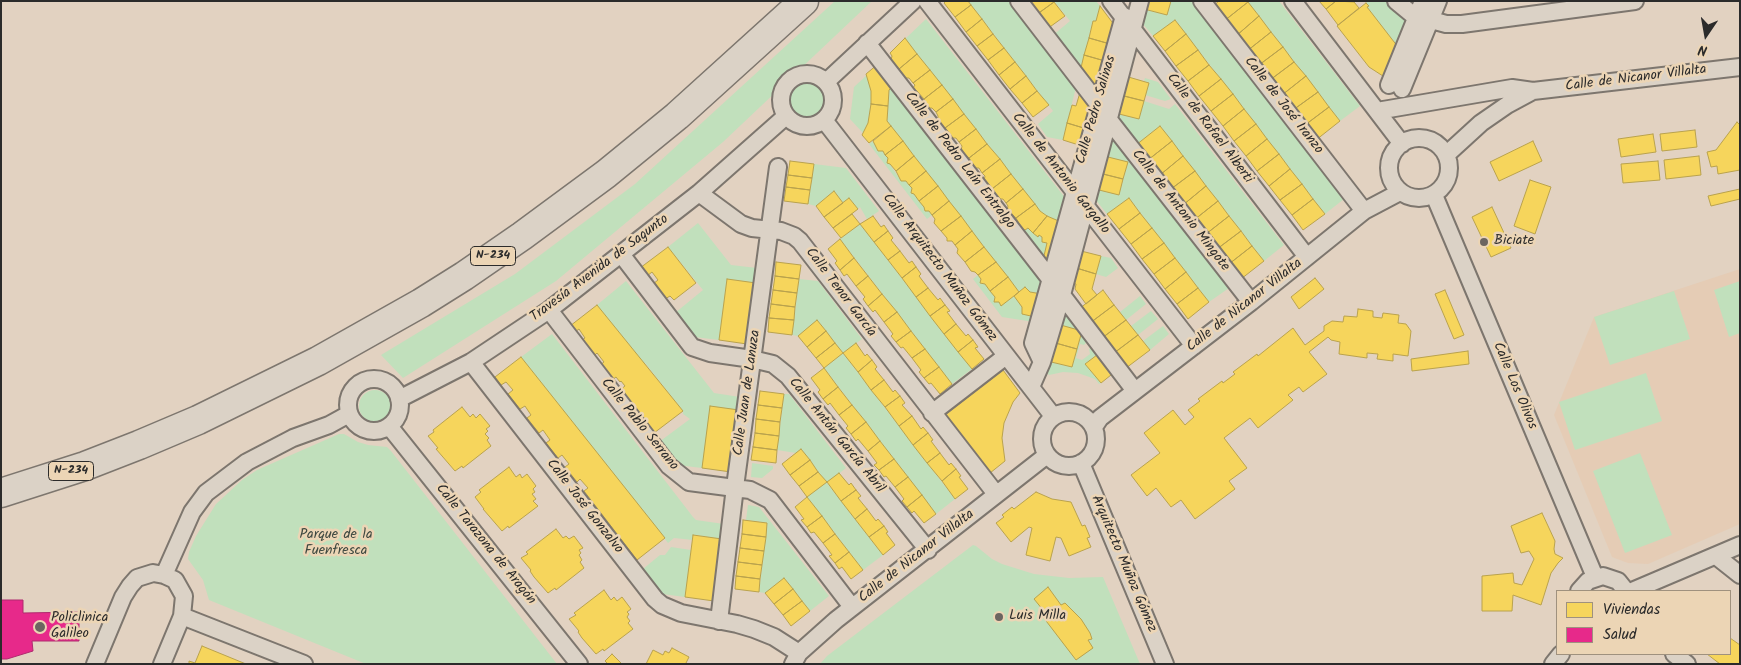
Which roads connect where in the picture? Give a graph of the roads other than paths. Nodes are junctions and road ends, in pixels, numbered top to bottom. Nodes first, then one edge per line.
1 (913, 1) edge
2 (927, 1) edge
3 (1020, 1) edge
4 (1111, 1) edge
5 (1128, 1) edge
6 (1140, 1) edge
7 (1202, 1) edge
8 (1293, 1) edge
9 (1396, 1) edge
10 (1438, 1) edge
11 (1635, 1) edge
12 (802, 2) edge
13 (1423, 13) edge
14 (1128, 23) junction
15 (867, 43) junction
16 (1740, 67) edge
17 (826, 82) junction
18 (1396, 87) dead end
19 (1533, 91) junction
20 (1099, 105) junction
21 (1376, 110) junction
22 (786, 116) junction
23 (824, 120) junction
24 (1109, 120) junction
25 (1402, 144) junction
26 (1446, 155) junction
27 (778, 167) dead end
28 (1074, 192) junction
29 (1400, 192) junction
30 (698, 193) junction
31 (1434, 195) junction
32 (1085, 207) junction
33 (1364, 211) junction
34 (770, 229) junction
35 (621, 254) junction
36 (1307, 257) junction
37 (1051, 280) junction
38 (1062, 295) junction
39 (1251, 302) junction
40 (548, 310) junction
41 (1194, 346) junction
42 (1006, 356) junction
43 (752, 359) junction
44 (471, 362) junction
45 (1042, 362) junction
46 (1030, 387) junction
47 (1136, 391) junction
48 (399, 399) junction
49 (932, 413) junction
50 (349, 414) junction
51 (1053, 416) junction
52 (389, 426) junction
53 (1094, 426) junction
54 (1047, 456) junction
55 (1081, 463) junction
56 (735, 487) junction
57 (1, 493) edge
58 (996, 494) junction
59 (1740, 545) edge
60 (928, 550) junction
61 (1716, 556) junction
62 (1740, 574) edge
63 (164, 575) junction
64 (1595, 577) junction
65 (1580, 590) edge
66 (1625, 590) edge
67 (1634, 590) edge
68 (852, 607) junction
69 (182, 616) junction
70 (719, 621) junction
71 (1675, 655) edge
72 (796, 658) edge
73 (95, 664) edge
74 (162, 664) edge
75 (304, 664) edge
76 (579, 664) edge
77 (1165, 664) edge
78 (1687, 664) edge

1 - 15 street
2 - 28 street, Calle de Antonio Gargallo
3 - 20 street
4 - 14 street, Calle de Rafael Alberti
5 - 14 street, Calle Pedro Salinas
6 - 14 street, Calle Pedro Salinas
7 - 33 street, Calle de José Iranzo
8 - 21 street
9 - 13 street
10 - 13 street
11 - 13 street
12 - 57 highway, N-234
13 - 18 street
14 - 20 street, Calle Pedro Salinas
14 - 24 street, Calle Pedro Salinas
14 - 36 street, Calle de Rafael Alberti
15 - 17 street
15 - 37 street, Calle de Pedro Laín Entralgo
16 - 19 street, Calle de Nicanor Villalta
17 - 22 street
17 - 23 street
19 - 21 street, Calle de Nicanor Villalta
19 - 26 street, Calle de Nicanor Villalta
20 - 28 street, Calle Pedro Salinas
21 - 25 street
22 - 23 street
22 - 30 street, Travesía Avenida de Sagunto
23 - 42 street, Calle Arquitecto Muñoz Gómez
24 - 32 street, Calle Pedro Salinas
24 - 39 street, Calle de Antonio Mingote
25 - 26 street
25 - 29 street
26 - 31 street
27 - 34 street, Calle Juan de Lanuza
28 - 32 street, Calle de Antonio Gargallo
28 - 37 street, Calle Pedro Salinas
29 - 31 street
29 - 33 street, Calle de Nicanor Villalta
30 - 34 street, Calle Tenor García
30 - 35 street, Travesía Avenida de Sagunto
31 - 64 street, Calle Los Olivos
32 - 38 street, Calle Pedro Salinas
32 - 41 street, Calle de Antonio Gargallo
33 - 36 street, Calle de Nicanor Villalta
34 - 43 street, Calle Juan de Lanuza
34 - 49 street, Calle Tenor García
35 - 40 street, Travesía Avenida de Sagunto
35 - 43 street, Calle Antón García Abril
36 - 39 street, Calle de Nicanor Villalta
37 - 45 street, Calle Pedro Salinas
38 - 45 street, Calle Pedro Salinas
38 - 47 street
39 - 41 street, Calle de Nicanor Villalta
40 - 44 street, Travesía Avenida de Sagunto
40 - 56 street, Calle Pablo Serrano
41 - 47 street, Calle de Nicanor Villalta
42 - 46 street, Calle Arquitecto Muñoz Gómez
42 - 49 street
43 - 56 street, Calle Juan de Lanuza
43 - 60 street, Calle Antón García Abril
44 - 48 street, Travesía Avenida de Sagunto
44 - 70 street, Calle José Gonzalvo
45 - 46 street, Calle Pedro Salinas
46 - 51 street, Calle Arquitecto Muñoz Gómez
47 - 53 street, Calle de Nicanor Villalta
48 - 50 street
48 - 52 street
49 - 58 street, Calle Tenor García
50 - 52 street
50 - 63 street
51 - 53 street
51 - 54 street
52 - 76 street, Calle Tarazona de Aragón
53 - 55 street
54 - 55 street
54 - 58 street, Calle de Nicanor Villalta
55 - 77 street, Arquitecto Muñoz Gómez
56 - 68 street, Calle Pablo Serrano
56 - 70 street, Calle Juan de Lanuza
58 - 60 street, Calle de Nicanor Villalta
59 - 61 street
60 - 68 street, Calle de Nicanor Villalta
61 - 62 street
61 - 67 street
63 - 69 street
63 - 73 street
64 - 65 street
64 - 66 street
68 - 72 street, Calle de Nicanor Villalta
69 - 74 street
69 - 75 street
70 - 72 street, Calle José Gonzalvo
71 - 78 street

